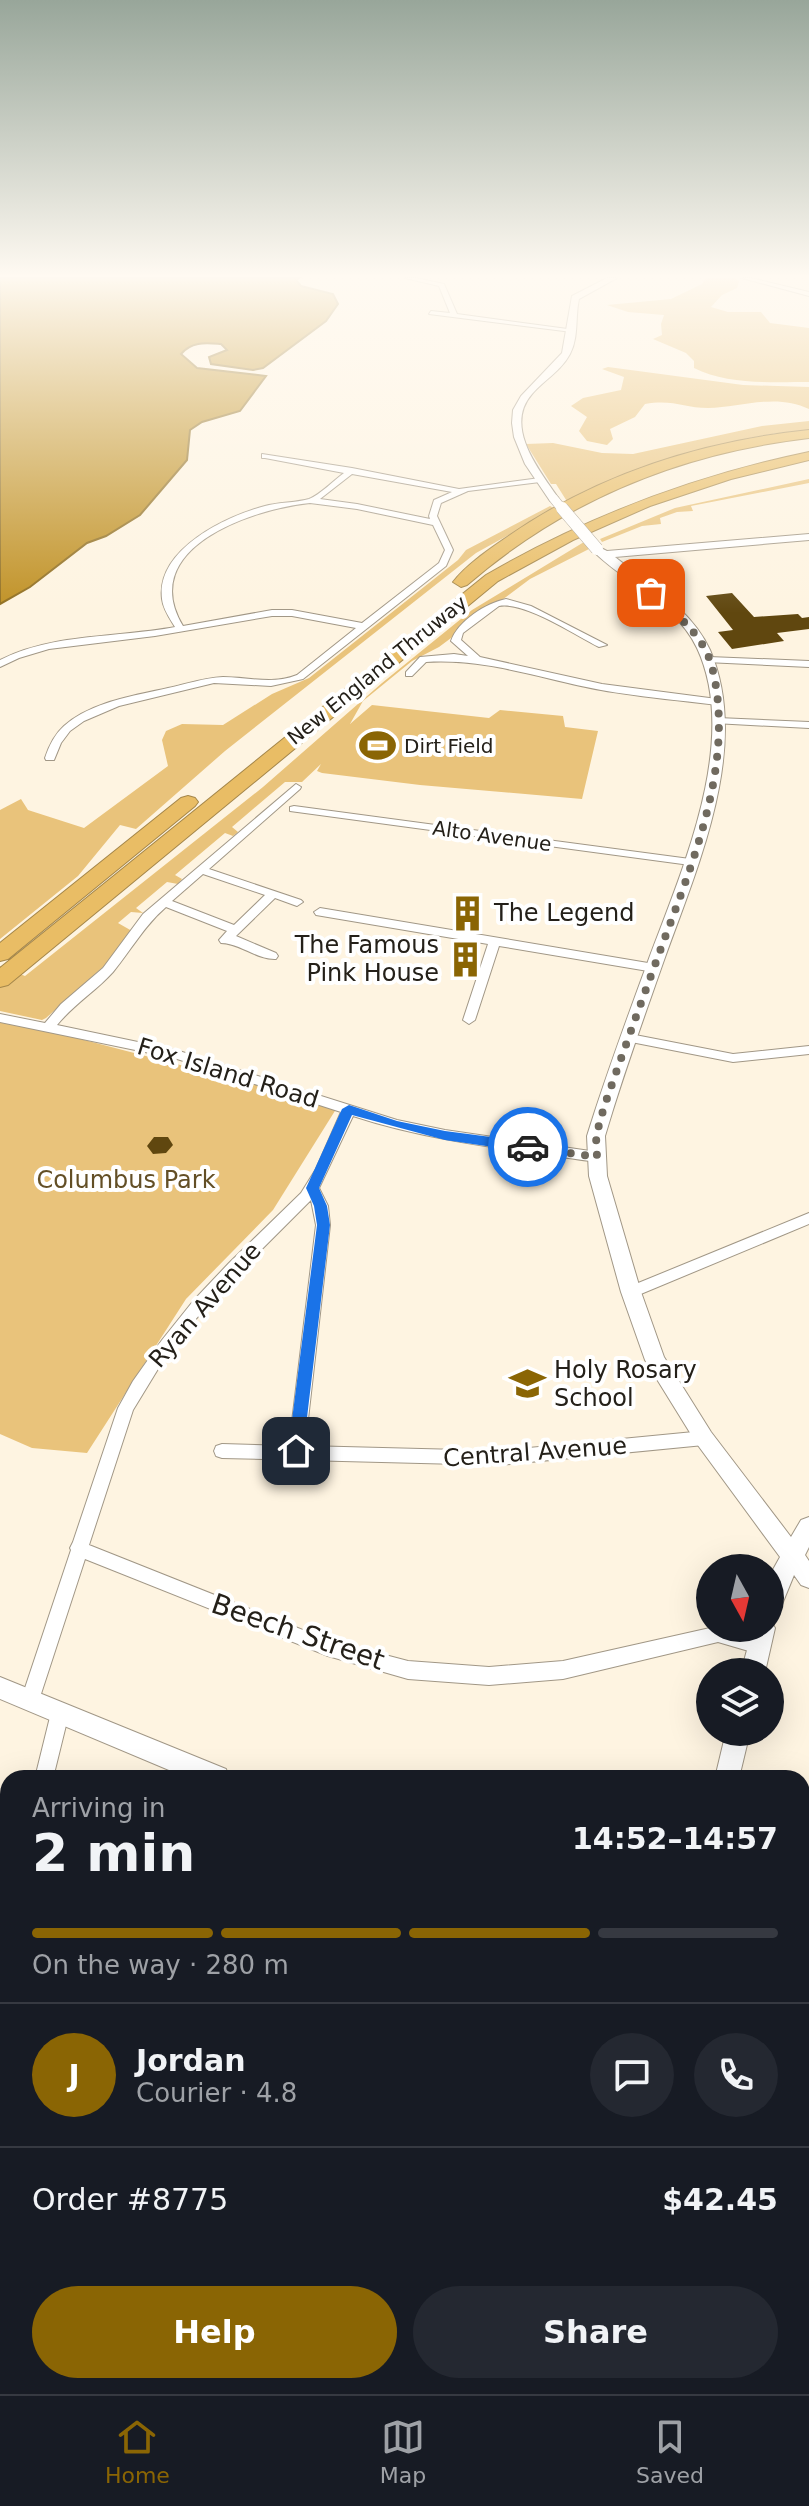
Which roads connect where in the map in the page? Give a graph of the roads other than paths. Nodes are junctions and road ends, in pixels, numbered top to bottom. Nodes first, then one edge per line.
1 (533, 390) edge
2 (808, 439) edge
3 (265, 456) dead end
4 (809, 456) edge
5 (809, 466) edge
6 (352, 470) junction
7 (784, 478) dead end
8 (540, 480) junction
9 (457, 491) junction
10 (694, 495) junction
11 (312, 501) junction
12 (437, 523) junction
13 (809, 537) edge
14 (601, 552) junction
15 (492, 578) junction
16 (461, 582) junction
17 (366, 627) junction
18 (180, 628) junction
19 (456, 638) junction
20 (602, 645) dead end
21 (423, 659) junction
22 (479, 660) junction
23 (709, 660) junction
24 (0, 664) edge
25 (809, 664) edge
26 (409, 674) dead end
27 (717, 712) junction
28 (809, 725) edge
29 (50, 758) dead end
30 (296, 787) dead end
31 (294, 809) dead end
32 (690, 862) junction
33 (201, 870) junction
34 (273, 894) junction
35 (164, 902) junction
36 (297, 902) dead end
37 (320, 912) dead end
38 (229, 936) junction
39 (495, 940) junction
40 (272, 956) dead end
41 (4, 968) edge
42 (654, 968) junction
43 (0, 1018) edge
44 (469, 1020) dead end
45 (48, 1028) junction
46 (630, 1038) junction
47 (809, 1050) edge
48 (349, 1109) junction
49 (597, 1157) junction
50 (312, 1188) junction
51 (809, 1218) edge
52 (631, 1292) junction
53 (704, 1438) junction
54 (222, 1451) dead end
55 (296, 1451) junction
56 (809, 1527) edge
57 (78, 1548) junction
58 (791, 1554) junction
59 (784, 1568) edge
60 (809, 1578) edge
61 (696, 1639) edge
62 (0, 1688) edge
63 (30, 1700) junction
64 (60, 1713) junction
65 (735, 1746) edge
66 (46, 1770) edge
67 (179, 1770) edge
68 (729, 1770) edge

1 - 8 street
2 - 16 highway, New England Thruway
2 - 16 highway
3 - 6 street
4 - 15 highway, New England Thruway
5 - 10 highway
6 - 9 street
6 - 11 street
7 - 10 highway
8 - 9 street
8 - 14 street, bridge
9 - 12 street
10 - 15 highway
11 - 12 street
11 - 18 street
12 - 17 street
13 - 14 street
14 - 23 street
15 - 41 highway, New England Thruway
16 - 41 highway, New England Thruway
17 - 18 street
17 - 29 street
18 - 24 street
19 - 20 street
19 - 21 street
19 - 22 street
21 - 22 street
21 - 26 street
22 - 27 street
23 - 25 street
23 - 27 street
27 - 28 street
27 - 32 street
30 - 33 street
31 - 32 street, Alto Avenue
32 - 42 street
33 - 34 street
33 - 35 street
34 - 36 street
34 - 38 street
35 - 38 street
35 - 45 street
37 - 39 street
38 - 40 street
39 - 42 street
39 - 44 street
42 - 46 street
43 - 45 street, Fox Island Road
45 - 48 street, Fox Island Road
46 - 47 street
46 - 49 street
48 - 49 street, Fox Island Road
48 - 50 street, Ryan Avenue
49 - 52 street
50 - 55 street
50 - 57 street, Ryan Avenue
51 - 52 street
52 - 53 street
53 - 55 street, Central Avenue
53 - 58 street
54 - 55 street, Central Avenue
56 - 58 street
57 - 61 street, Beech Street
57 - 63 street, Ryan Avenue
58 - 59 street
58 - 60 street
62 - 63 street
63 - 64 street
64 - 66 street
64 - 67 street
65 - 68 street

